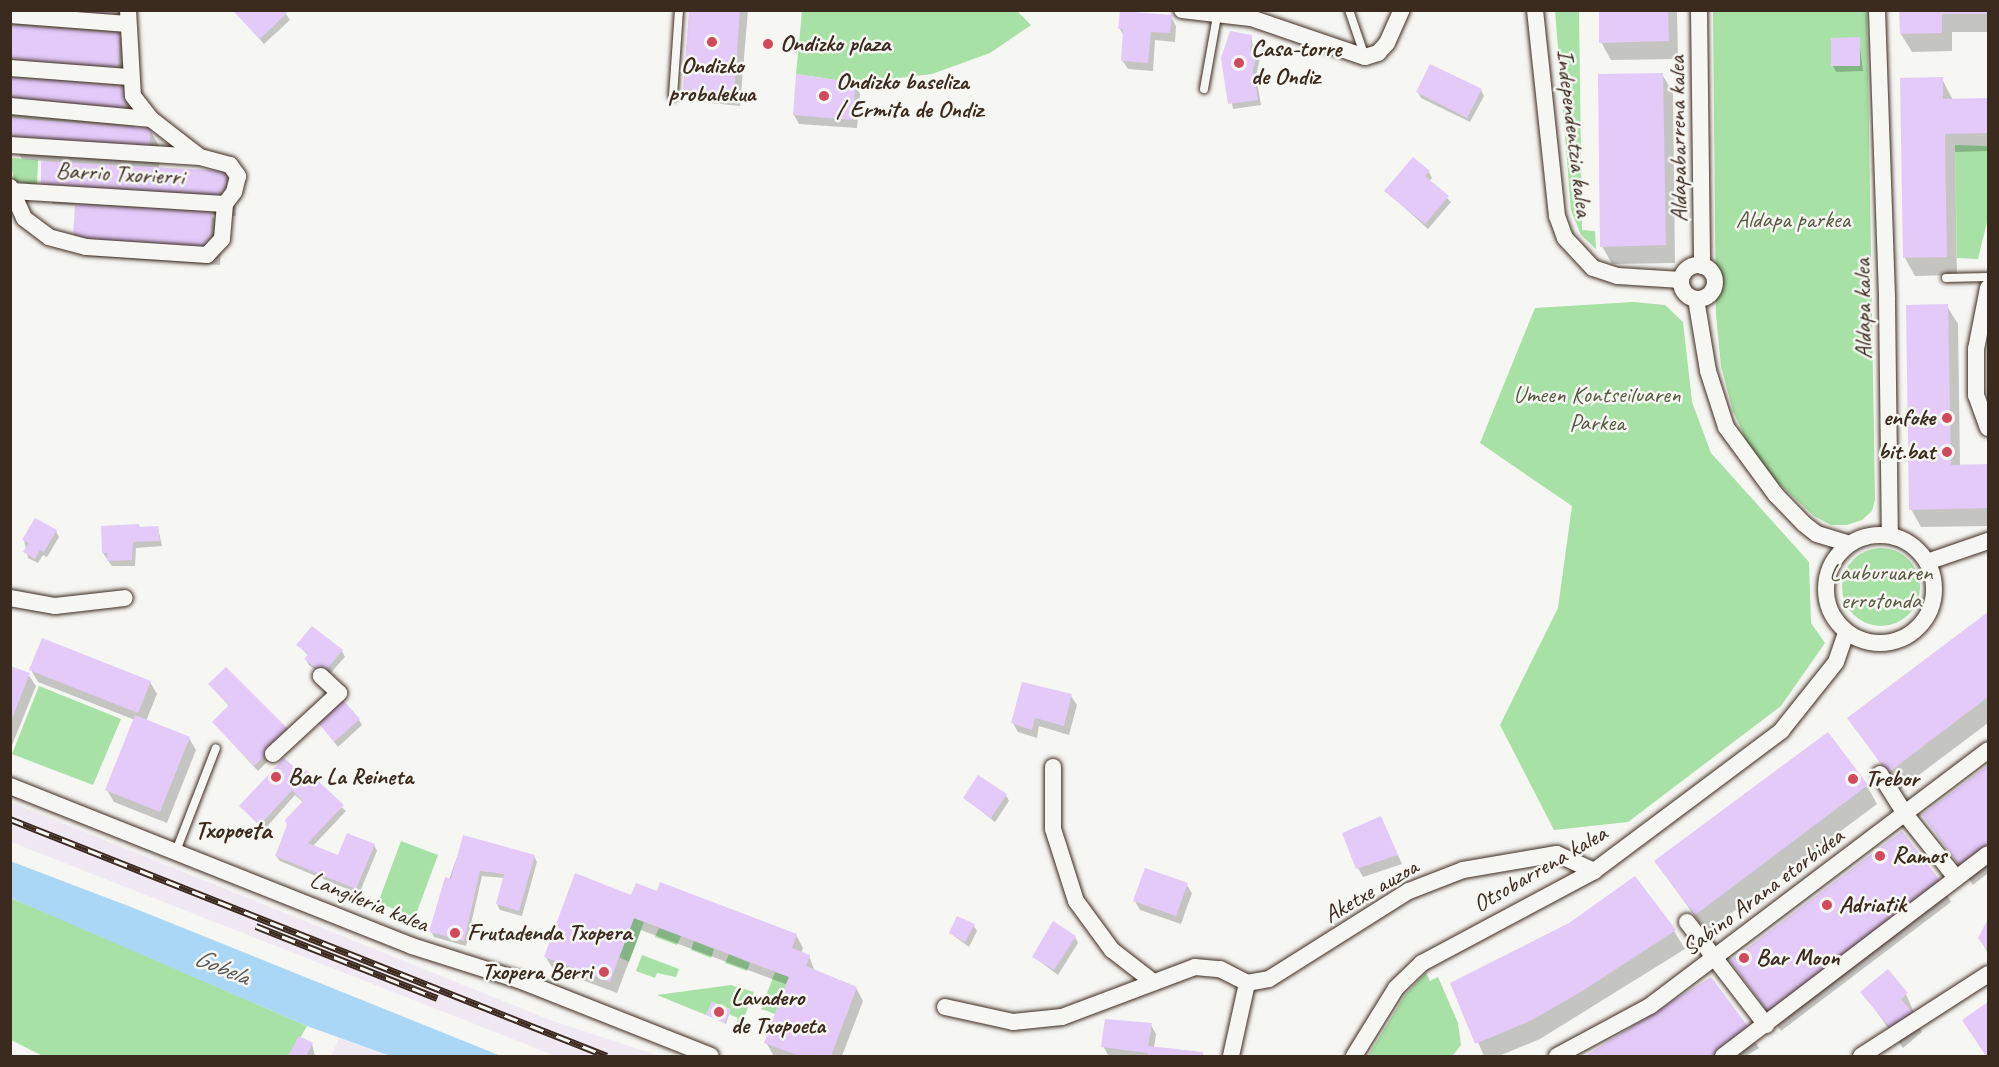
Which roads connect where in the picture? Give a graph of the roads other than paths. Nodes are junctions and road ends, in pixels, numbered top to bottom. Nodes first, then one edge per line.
1 (679, 10) edge
2 (1182, 10) edge
3 (1349, 10) edge
4 (1402, 10) edge
5 (1535, 10) edge
6 (1699, 10) edge
7 (1877, 10) edge
8 (10, 15) edge
9 (1217, 16) junction
10 (128, 17) edge
11 (1365, 57) junction
12 (10, 68) edge
13 (129, 78) junction
14 (1204, 89) dead end
15 (673, 96) dead end
16 (10, 105) edge
17 (150, 119) junction
18 (10, 145) edge
19 (200, 157) junction
20 (11, 189) edge
21 (225, 204) junction
22 (1702, 266) junction
23 (1989, 277) edge
24 (1946, 278) dead end
25 (1681, 280) junction
26 (1989, 288) edge
27 (1696, 299) junction
28 (1989, 428) edge
29 (1817, 534) junction
30 (1890, 535) junction
31 (1989, 541) edge
32 (1850, 544) junction
33 (1927, 562) junction
34 (1829, 567) junction
35 (10, 598) edge
36 (125, 598) dead end
37 (1846, 633) junction
38 (1863, 641) junction
39 (1836, 662) junction
40 (321, 676) dead end
41 (216, 748) dead end
42 (1989, 750) edge
43 (273, 754) dead end
44 (1053, 767) dead end
45 (1881, 774) dead end
46 (10, 786) edge
47 (1905, 814) junction
48 (176, 851) junction
49 (1989, 854) edge
50 (1594, 871) junction
51 (1956, 878) junction
52 (1687, 922) dead end
53 (1716, 959) junction
54 (1989, 974) edge
55 (1152, 981) junction
56 (1247, 983) junction
57 (945, 1007) dead end
58 (1766, 1025) junction
59 (1886, 1043) junction
60 (711, 1056) edge
61 (1231, 1056) edge
62 (1354, 1056) edge
63 (1557, 1056) edge
64 (1722, 1056) edge
65 (1861, 1056) edge
66 (1874, 1056) edge

1 - 15 lane
2 - 9 street
3 - 11 lane
4 - 11 street
5 - 25 street, Independentzia kalea
6 - 22 street, Aldapabarrena kalea
7 - 30 street, Aldapa kalea
8 - 10 street, Barrio Txorierri
9 - 11 street
9 - 14 lane
10 - 13 street, Barrio Txorierri
12 - 13 street
13 - 17 street, Barrio Txorierri
16 - 17 street
17 - 19 street, Barrio Txorierri
18 - 19 street, Barrio Txorierri
19 - 21 street, Barrio Txorierri
20 - 21 street, Barrio Txorierri
20 - 21 street, Barrio Txorierri
22 - 25 street
22 - 27 street
23 - 24 lane
25 - 27 street
26 - 28 street
27 - 29 street
29 - 32 street
29 - 34 street
30 - 32 street
30 - 33 street
31 - 33 street
32 - 34 street
33 - 38 street
34 - 37 street
35 - 36 street
37 - 38 street
37 - 39 street
38 - 39 street
39 - 50 street, Otsobarrena kalea
40 - 43 street
41 - 48 lane
42 - 47 street, Sabino Arana etorbidea
44 - 55 street
45 - 47 street
46 - 48 street, Langileria kalea
47 - 51 street
47 - 53 street, Sabino Arana etorbidea
48 - 60 street, Langileria kalea
49 - 51 street
50 - 56 street, Aketxe auzoa
50 - 62 street, Otsobarrena kalea
51 - 58 street
52 - 53 street
53 - 58 street
53 - 63 street, Sabino Arana etorbidea
54 - 59 street
55 - 56 street
55 - 57 street
56 - 61 street
58 - 64 street
59 - 65 street
59 - 66 street

